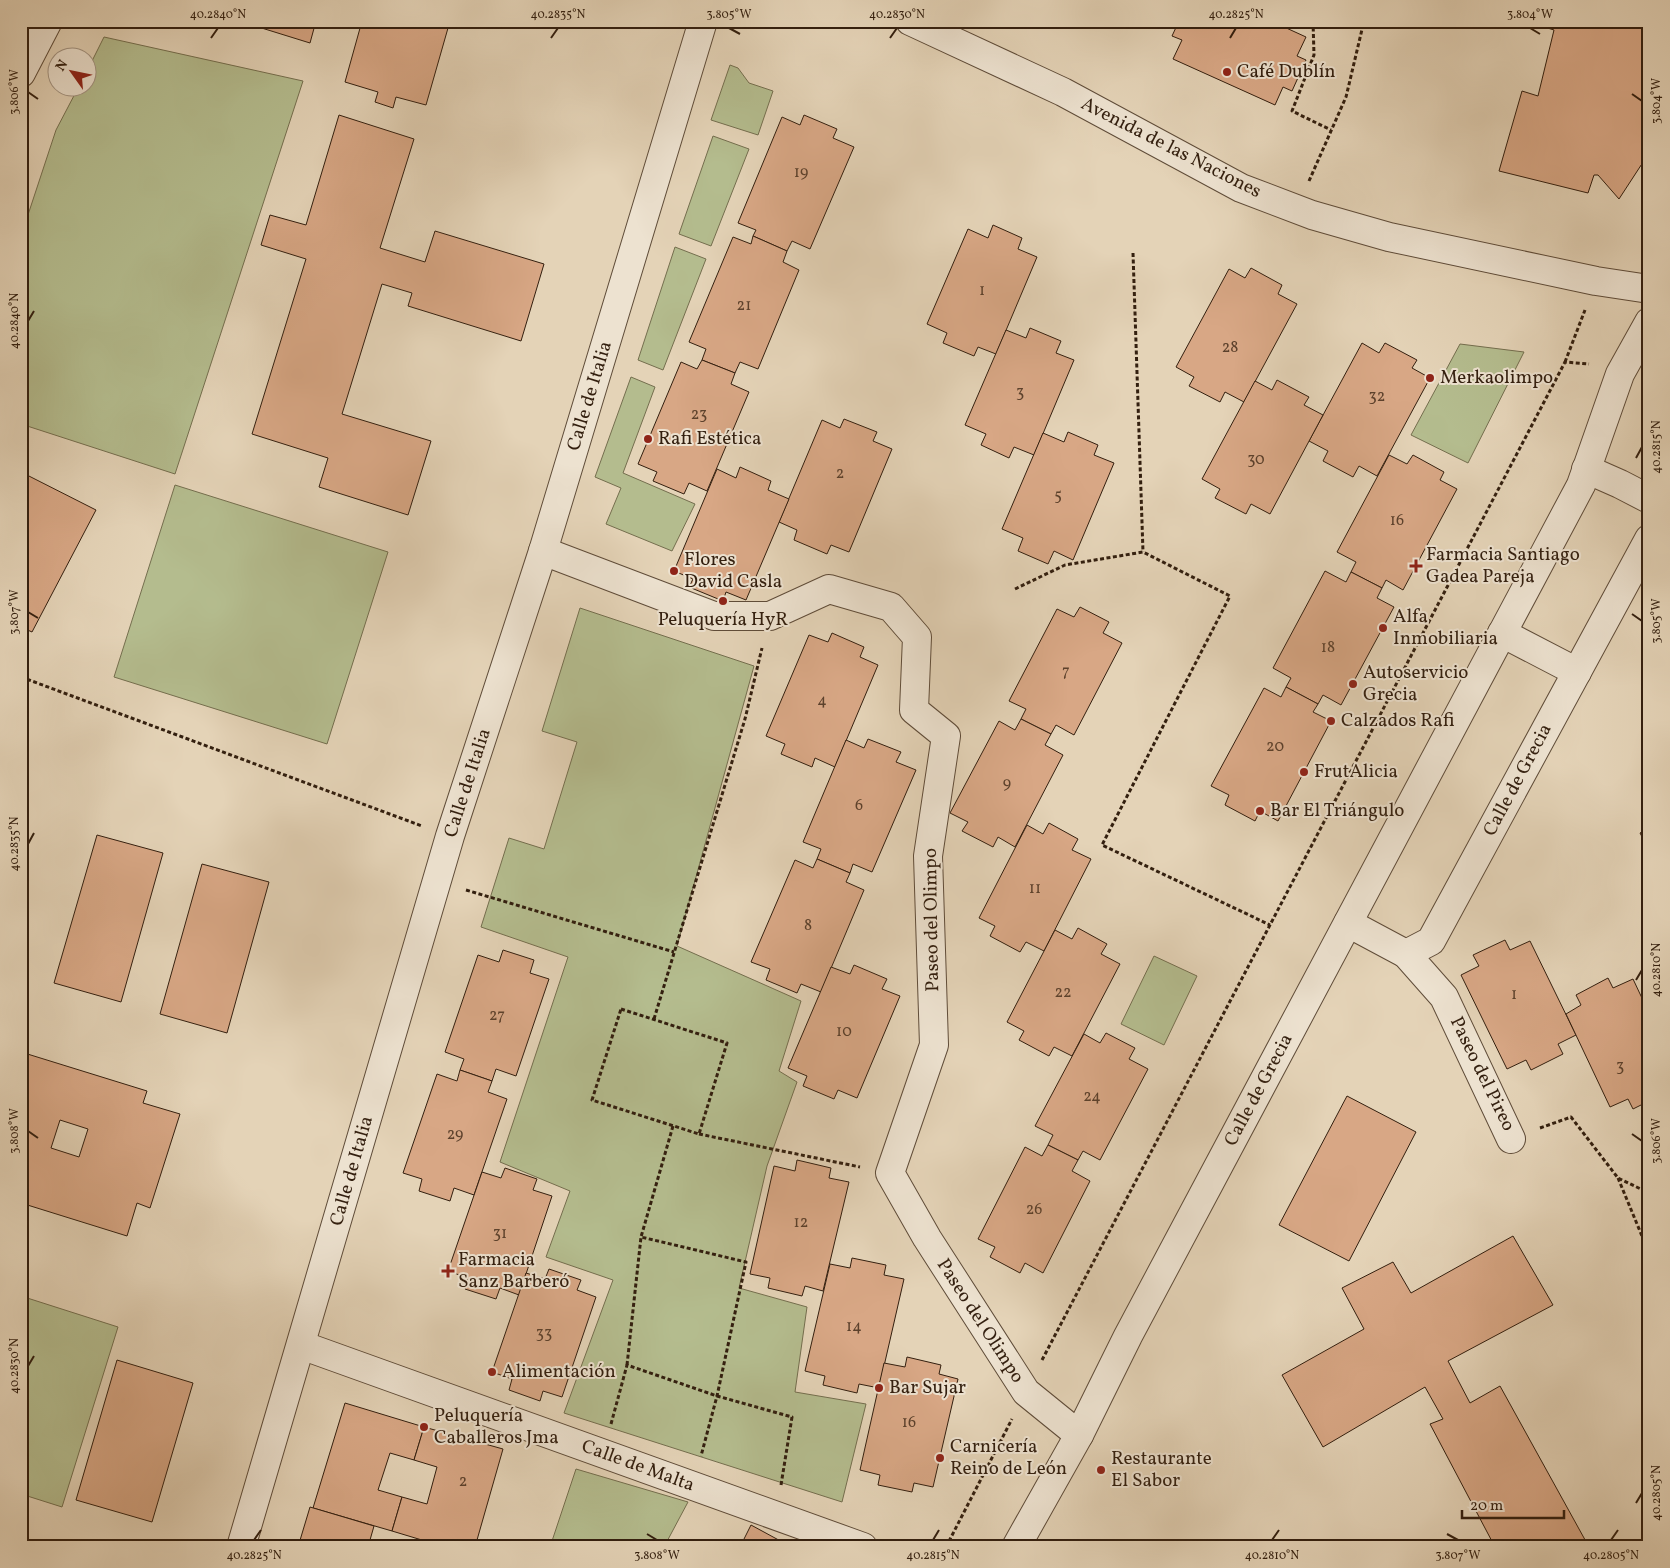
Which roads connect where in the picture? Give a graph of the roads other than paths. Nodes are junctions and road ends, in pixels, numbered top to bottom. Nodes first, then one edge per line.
1 (48, 21) edge
2 (703, 21) edge
3 (910, 21) edge
4 (21, 73) edge
5 (1649, 289) edge
6 (1649, 322) edge
7 (1586, 469) junction
8 (1649, 499) edge
9 (1649, 539) edge
10 (543, 551) junction
11 (1502, 633) junction
12 (1577, 672) junction
13 (1348, 923) junction
14 (1406, 954) junction
15 (1511, 1138) road end
16 (301, 1345) junction
17 (1078, 1435) junction
18 (241, 1547) edge
19 (863, 1547) edge
20 (1016, 1547) edge

1 - 4 street
2 - 10 street, Calle de Italia
3 - 5 street, Avenida de las Naciones
6 - 7 street, Calle de Grecia
7 - 8 street
7 - 11 street, Calle de Grecia
9 - 12 street, Calle de Grecia
10 - 16 street, Calle de Italia
10 - 17 street, Paseo del Olimpo
11 - 12 street
11 - 13 street, Calle de Grecia
12 - 14 street, Calle de Grecia
13 - 14 street, Paseo del Pireo
13 - 17 street, Calle de Grecia
14 - 15 street, Paseo del Pireo
16 - 18 street, Calle de Italia
16 - 19 street, Calle de Malta
17 - 20 street, Calle de Grecia

